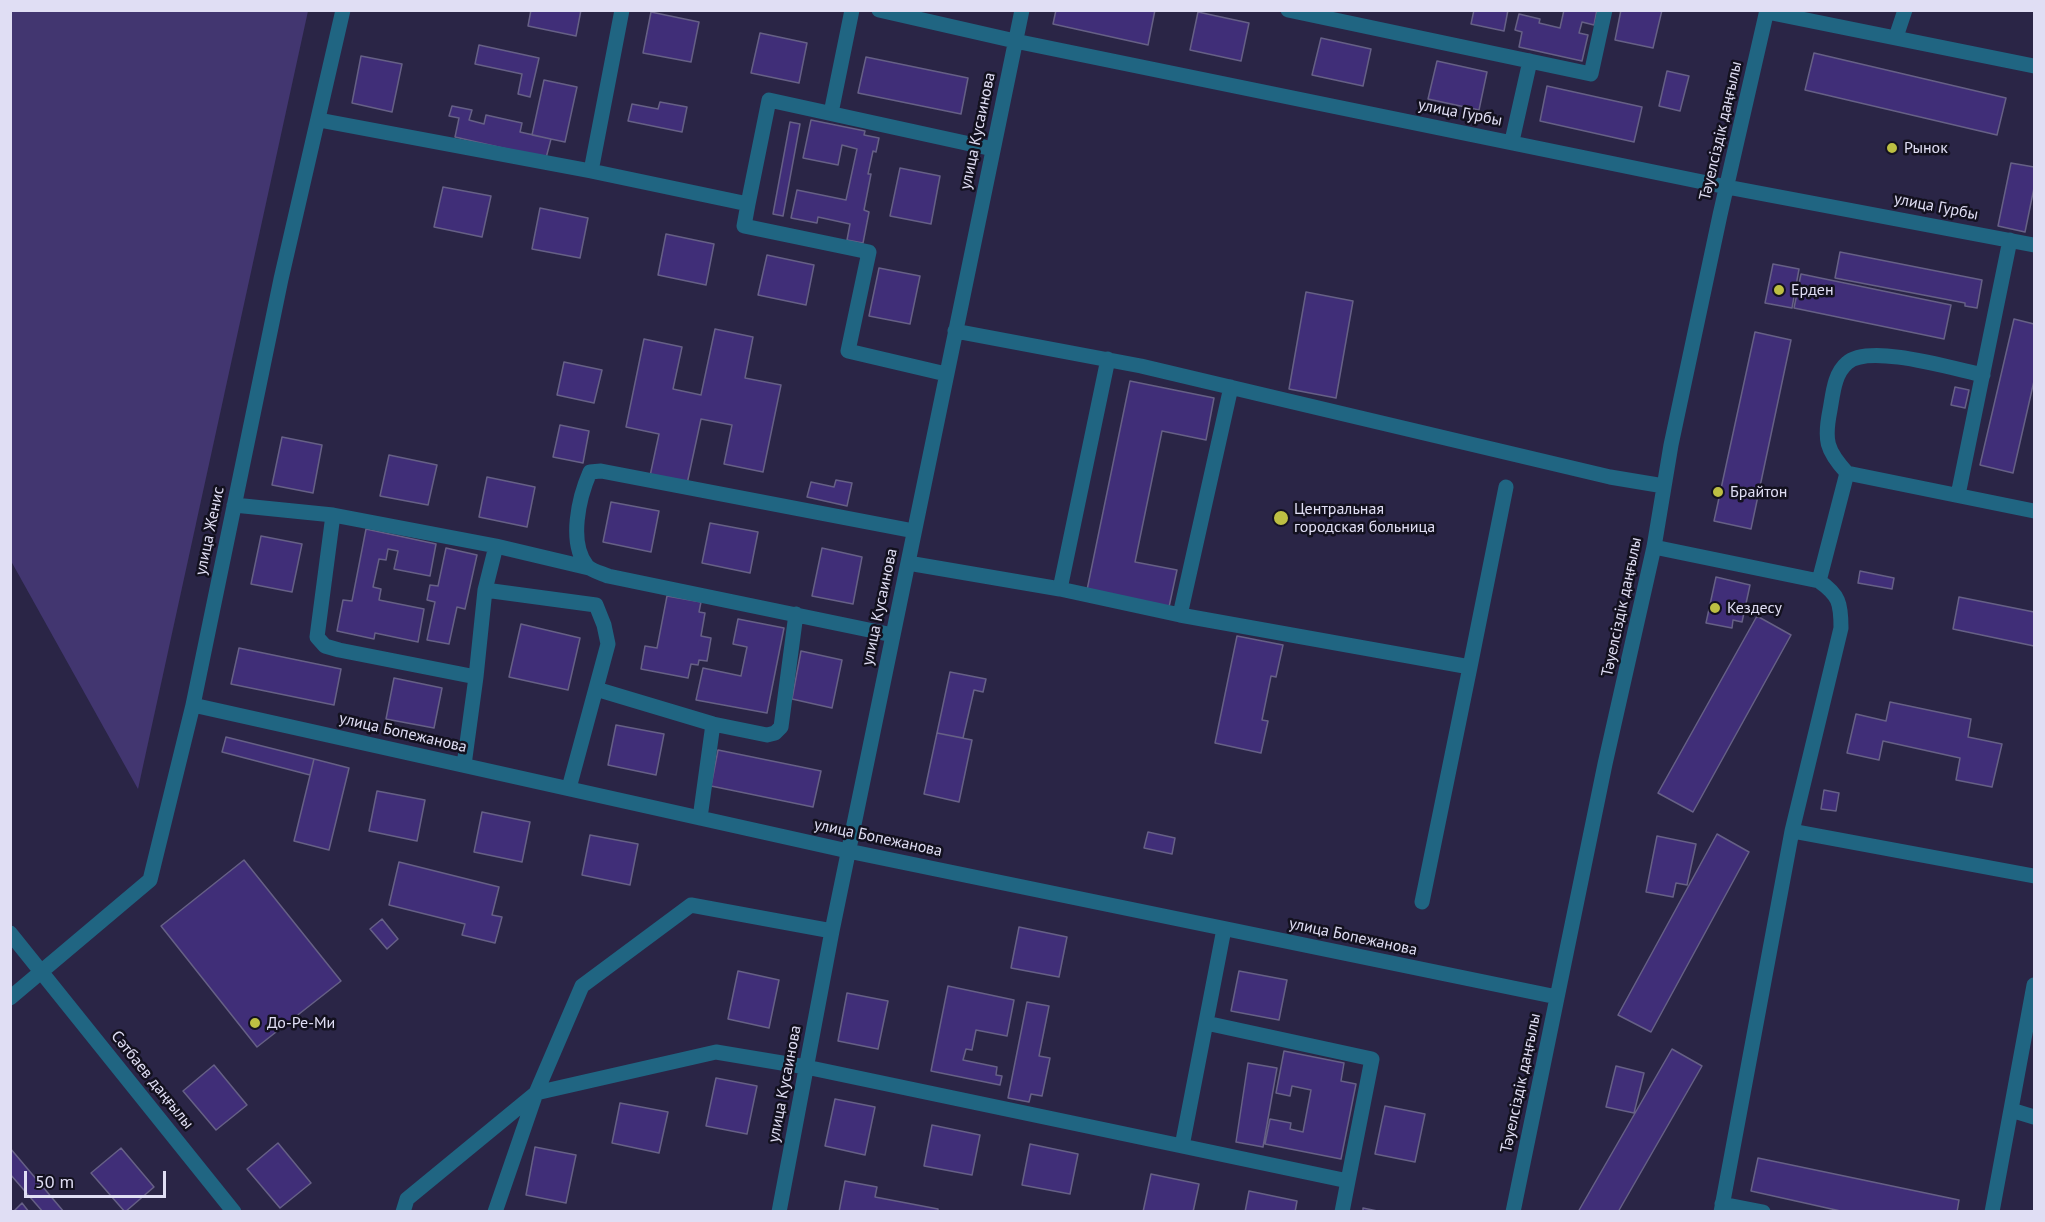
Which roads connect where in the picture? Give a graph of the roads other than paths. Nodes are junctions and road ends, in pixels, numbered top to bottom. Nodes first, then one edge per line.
1 (343, 10) edge
2 (622, 10) edge
3 (852, 10) edge
4 (879, 10) edge
5 (1022, 10) edge
6 (1288, 10) edge
7 (1605, 10) edge
8 (1905, 10) edge
9 (1767, 11) edge
10 (1342, 16) edge
11 (1820, 16) edge
12 (1896, 37) junction
13 (1015, 41) junction
14 (1530, 61) junction
15 (2034, 66) edge
16 (831, 113) junction
17 (319, 120) junction
18 (1512, 141) junction
19 (993, 148) junction
20 (591, 171) junction
21 (1727, 187) junction
22 (748, 204) junction
23 (2010, 240) junction
24 (2034, 245) edge
25 (955, 331) junction
26 (1108, 359) junction
27 (946, 374) junction
28 (1983, 375) junction
29 (1231, 387) junction
30 (1847, 473) junction
31 (1664, 486) junction
32 (1506, 487) dead end
33 (1958, 495) junction
34 (234, 505) junction
35 (2034, 511) edge
36 (333, 515) junction
37 (914, 531) junction
38 (496, 546) junction
39 (1654, 547) junction
40 (908, 563) junction
41 (589, 568) junction
42 (1819, 581) junction
43 (1060, 589) junction
44 (485, 590) junction
45 (796, 614) junction
46 (1180, 615) junction
47 (892, 635) junction
48 (1470, 668) junction
49 (476, 677) junction
50 (596, 689) junction
51 (193, 705) junction
52 (713, 724) junction
53 (464, 765) junction
54 (569, 788) junction
55 (700, 818) junction
56 (1792, 831) junction
57 (848, 851) junction
58 (2034, 876) edge
59 (1422, 902) dead end
60 (1224, 929) junction
61 (832, 931) junction
62 (10, 933) edge
63 (42, 971) junction
64 (2034, 984) edge
65 (1557, 997) junction
66 (10, 998) edge
67 (1206, 1023) junction
68 (806, 1067) junction
69 (536, 1093) junction
70 (2011, 1110) junction
71 (2034, 1117) edge
72 (1182, 1146) junction
73 (1347, 1181) junction
74 (1722, 1208) edge
75 (234, 1212) edge
76 (403, 1212) edge
77 (495, 1212) edge
78 (779, 1212) edge
79 (1342, 1212) edge
80 (1513, 1212) edge
81 (1763, 1212) edge
82 (1992, 1212) edge

1 - 17 street, улица Женис
2 - 20 street
3 - 16 street
4 - 13 street, улица Гурбы
5 - 13 street, улица Кусаинова
6 - 10 street
7 - 14 street
8 - 12 street
9 - 11 street
9 - 21 street, Тәуелсіздік даңғылы
10 - 14 street
11 - 12 street
12 - 15 street
13 - 18 street, улица Гурбы
13 - 19 street, улица Кусаинова
14 - 18 street
16 - 19 street
16 - 22 street
17 - 20 street
17 - 34 street, улица Женис
18 - 21 street, улица Гурбы
19 - 25 street, улица Кусаинова
20 - 22 street
21 - 23 street, улица Гурбы
21 - 31 street, Тәуелсіздік даңғылы
22 - 27 street
23 - 24 street, улица Гурбы
23 - 28 street
25 - 26 street
25 - 27 street, улица Кусаинова
26 - 29 street
26 - 43 street
27 - 37 street, улица Кусаинова
28 - 30 street
28 - 33 street
29 - 31 street
29 - 46 street
30 - 33 street
30 - 42 street
31 - 39 street, Тәуелсіздік даңғылы
32 - 48 street
33 - 35 street
34 - 36 street
34 - 51 street, улица Женис
36 - 38 street
36 - 49 street
37 - 40 street, улица Кусаинова
37 - 41 street
38 - 41 street
38 - 44 street
39 - 42 street
39 - 65 street, Тәуелсіздік даңғылы
40 - 43 street
40 - 47 street, улица Кусаинова
41 - 45 street
42 - 56 street
43 - 46 street
44 - 49 street
44 - 50 street
45 - 47 street
45 - 52 street
46 - 48 street
47 - 57 street, улица Кусаинова
48 - 59 street
49 - 53 street
50 - 52 street
50 - 54 street
51 - 53 street, улица Бопежанова
51 - 63 street, улица Женис
52 - 55 street
53 - 54 street, улица Бопежанова
54 - 55 street, улица Бопежанова
55 - 57 street, улица Бопежанова
56 - 58 street
56 - 74 street
57 - 60 street, улица Бопежанова
57 - 61 street, улица Кусаинова
60 - 65 street, улица Бопежанова
60 - 67 street
61 - 68 street, улица Кусаинова
61 - 69 street
62 - 63 street, Сәтбаев даңғылы
63 - 66 street, улица Женис
63 - 75 street, Сәтбаев даңғылы
64 - 70 street
65 - 80 street, Тәуелсіздік даңғылы
67 - 72 street
67 - 73 street
68 - 69 street
68 - 72 street
68 - 78 street, улица Кусаинова
69 - 76 street
69 - 77 street
70 - 71 street
70 - 82 street
72 - 73 street
73 - 79 street
74 - 81 street

